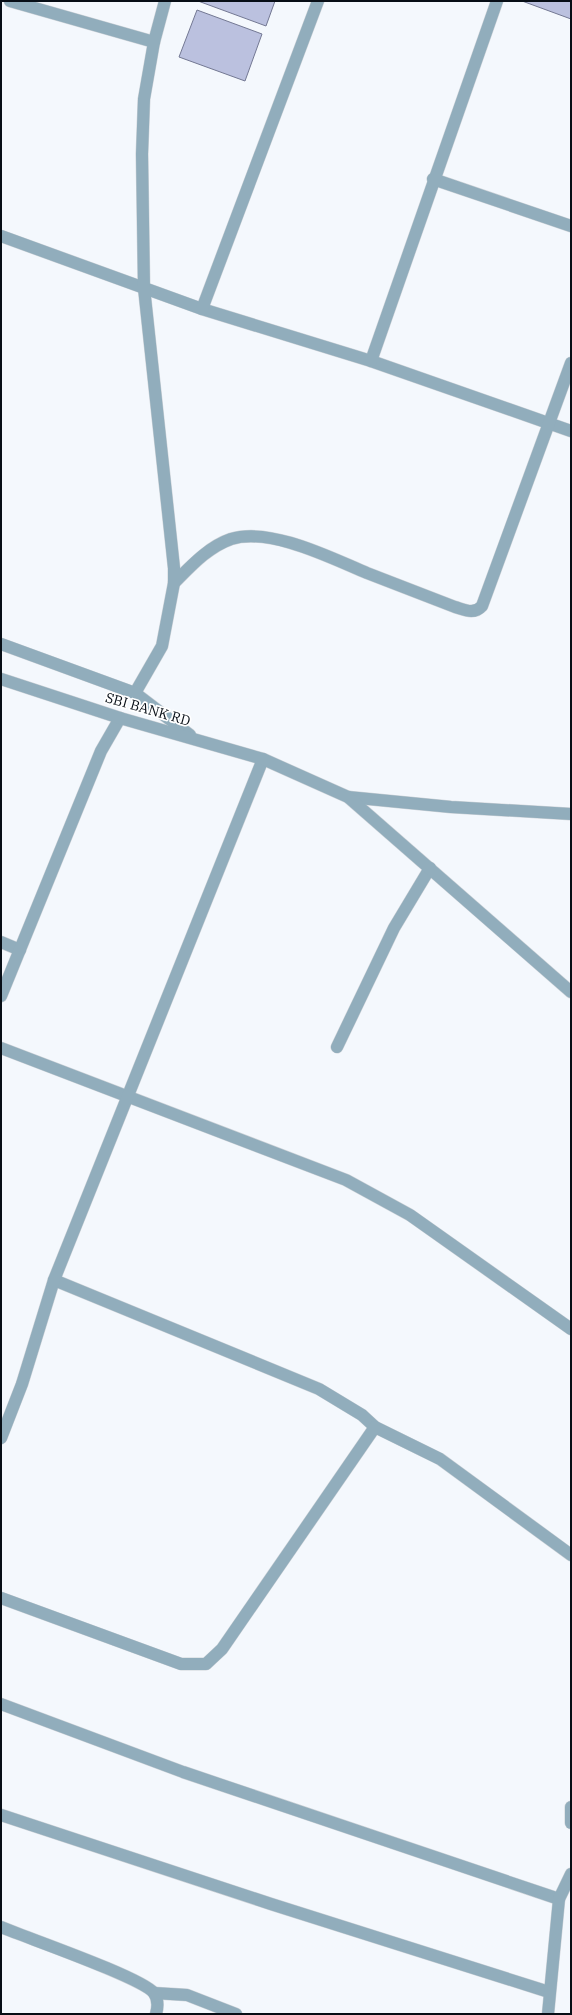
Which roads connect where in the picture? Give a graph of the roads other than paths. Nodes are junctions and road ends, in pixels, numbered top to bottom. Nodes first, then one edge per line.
1 (10, 1) edge
2 (165, 1) edge
3 (318, 1) edge
4 (497, 1) edge
5 (154, 42) junction
6 (433, 179) junction
7 (571, 226) edge
8 (1, 236) edge
9 (144, 288) junction
10 (202, 309) junction
11 (371, 361) junction
12 (571, 363) edge
13 (549, 423) junction
14 (571, 431) edge
15 (174, 583) junction
16 (1, 644) edge
17 (1, 679) edge
18 (135, 693) junction
19 (120, 718) junction
20 (194, 738) junction
21 (263, 759) junction
22 (348, 797) junction
23 (571, 814) edge
24 (430, 868) junction
25 (1, 942) edge
26 (20, 950) junction
27 (571, 992) edge
28 (1, 996) edge
29 (337, 1047) dead end
30 (1, 1048) edge
31 (126, 1097) junction
32 (54, 1280) junction
33 (571, 1329) edge
34 (375, 1427) junction
35 (1, 1438) edge
36 (571, 1555) edge
37 (1, 1598) edge
38 (1, 1704) edge
39 (571, 1807) edge
40 (1, 1815) edge
41 (571, 1823) edge
42 (571, 1874) edge
43 (559, 1899) junction
44 (1, 1927) edge
45 (549, 1992) junction
46 (154, 1993) junction
47 (156, 2014) edge
48 (236, 2014) edge
49 (548, 2014) edge

1 - 5 street
2 - 5 street
3 - 10 street
4 - 6 street
5 - 9 street
6 - 7 street
6 - 11 street
8 - 9 street
9 - 10 street
9 - 15 street
10 - 11 street
11 - 13 street
12 - 13 street
13 - 14 street
13 - 15 street
15 - 18 street
16 - 18 street, SBI BANK RD
17 - 19 street, SBI BANK RD
18 - 20 street, SBI BANK RD
19 - 20 street, SBI BANK RD
19 - 26 street
20 - 21 street
21 - 22 street
21 - 31 street
22 - 23 street
22 - 24 street
24 - 27 street
24 - 29 street
25 - 26 street
26 - 28 street
30 - 31 street
31 - 32 street
31 - 33 street
32 - 34 street
32 - 35 street
34 - 36 street
34 - 37 street
38 - 43 street
39 - 41 street
40 - 45 street
42 - 43 street
43 - 45 street
44 - 46 street
45 - 49 street
46 - 47 street
46 - 48 street

